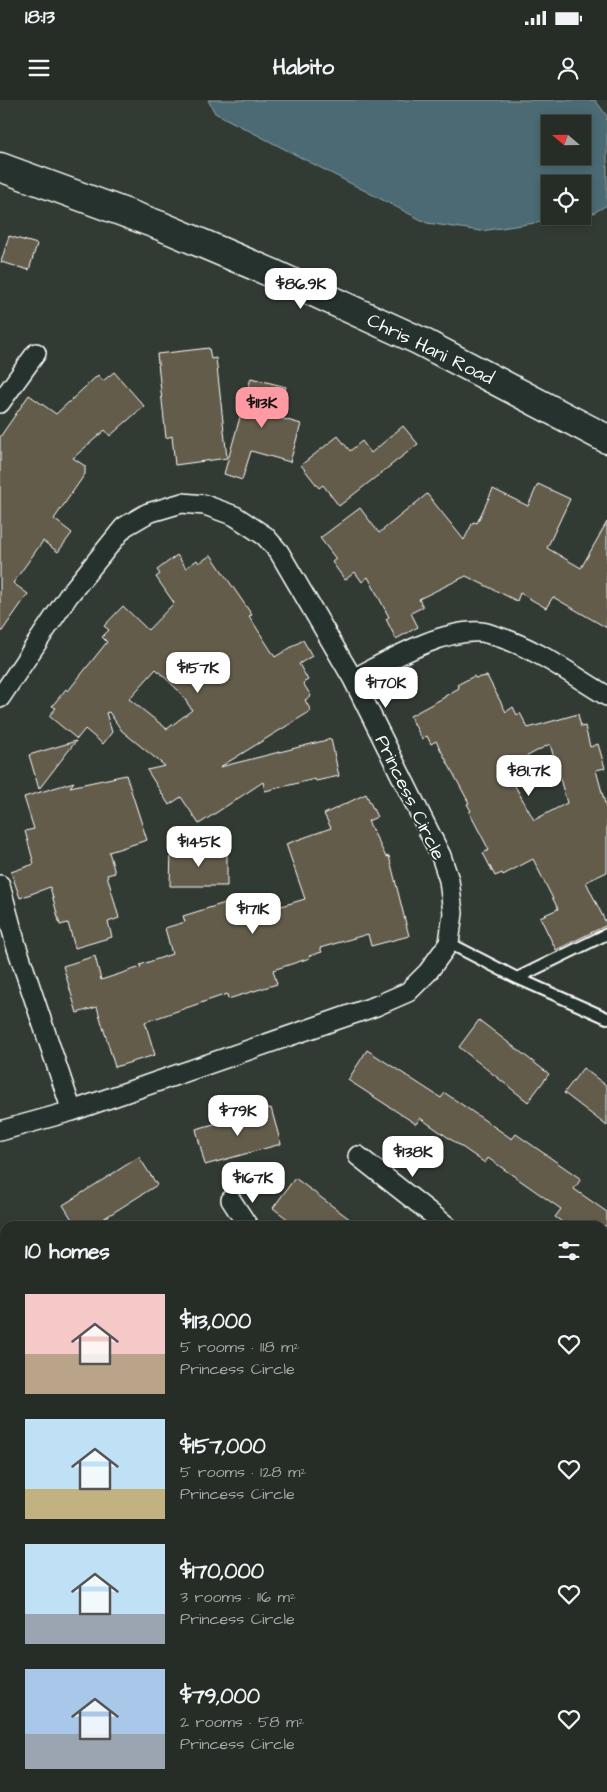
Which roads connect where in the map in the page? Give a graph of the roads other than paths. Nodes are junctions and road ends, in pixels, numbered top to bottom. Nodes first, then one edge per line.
1 (0, 167) edge
2 (36, 353) dead end
3 (0, 403) edge
4 (607, 439) edge
5 (352, 679) junction
6 (607, 696) edge
7 (0, 698) edge
8 (0, 885) edge
9 (607, 934) edge
10 (449, 943) junction
11 (517, 978) junction
12 (607, 1018) edge
13 (72, 1111) junction
14 (0, 1131) edge
15 (358, 1156) dead end
16 (231, 1200) dead end
17 (245, 1221) edge
18 (441, 1221) edge

1 - 4 main road, Chris Hani Road
2 - 3 street
5 - 6 street
5 - 7 street, Princess Circle
5 - 10 street, Princess Circle
8 - 13 street
9 - 11 lane
10 - 11 lane
10 - 13 street, Princess Circle
11 - 12 lane
13 - 14 street, Princess Circle
15 - 18 street
16 - 17 street

